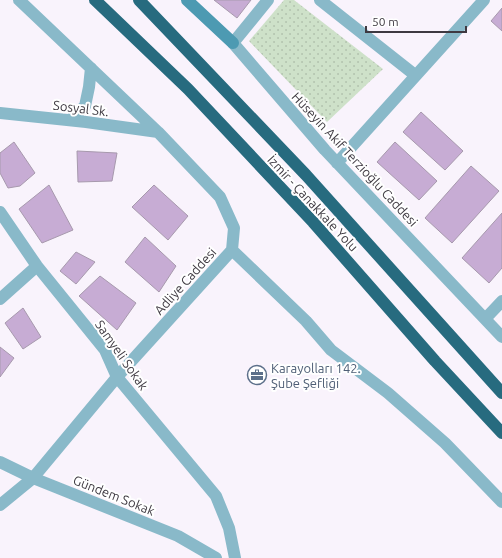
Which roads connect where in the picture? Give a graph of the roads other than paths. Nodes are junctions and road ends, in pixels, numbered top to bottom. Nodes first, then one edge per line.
1 (19, 0) edge
2 (95, 0) edge
3 (139, 0) edge
4 (187, 0) edge
5 (268, 0) edge
6 (320, 0) edge
7 (484, 0) edge
8 (233, 43) junction
9 (91, 68) junction
10 (415, 75) junction
11 (0, 113) edge
12 (70, 120) junction
13 (158, 132) junction
14 (337, 163) junction
15 (0, 212) edge
16 (232, 250) junction
17 (37, 266) junction
18 (0, 299) edge
19 (502, 301) edge
20 (485, 319) junction
21 (502, 337) edge
22 (117, 377) junction
23 (502, 393) edge
24 (502, 433) edge
25 (0, 462) edge
26 (33, 478) junction
27 (502, 502) edge
28 (0, 505) edge
29 (216, 558) edge
30 (235, 558) edge

1 - 9 street, Adliye Caddesi
2 - 24 highway, İzmir - Çanakkale Yolu
3 - 23 highway, İzmir - Çanakkale Yolu
4 - 8 street, Hüseyin Akif Terzioğlu Caddesi
5 - 8 street
6 - 10 street
7 - 10 street
8 - 14 street, Hüseyin Akif Terzioğlu Caddesi
9 - 12 street
9 - 13 street, Adliye Caddesi
10 - 14 street
11 - 12 street, Sosyal Sk.
12 - 13 street, Sosyal Sk.
13 - 16 street, Adliye Caddesi
14 - 20 street, Hüseyin Akif Terzioğlu Caddesi
15 - 17 street, Samyeli Sokak
16 - 22 street, Adliye Caddesi
16 - 27 street
17 - 18 street
17 - 22 street, Samyeli Sokak
19 - 20 street
20 - 21 street, Hüseyin Akif Terzioğlu Caddesi
22 - 26 street, Adliye Caddesi
22 - 30 street, Samyeli Sokak
25 - 26 street, Gündem Sokak
26 - 28 street, Adliye Caddesi
26 - 29 street, Gündem Sokak

